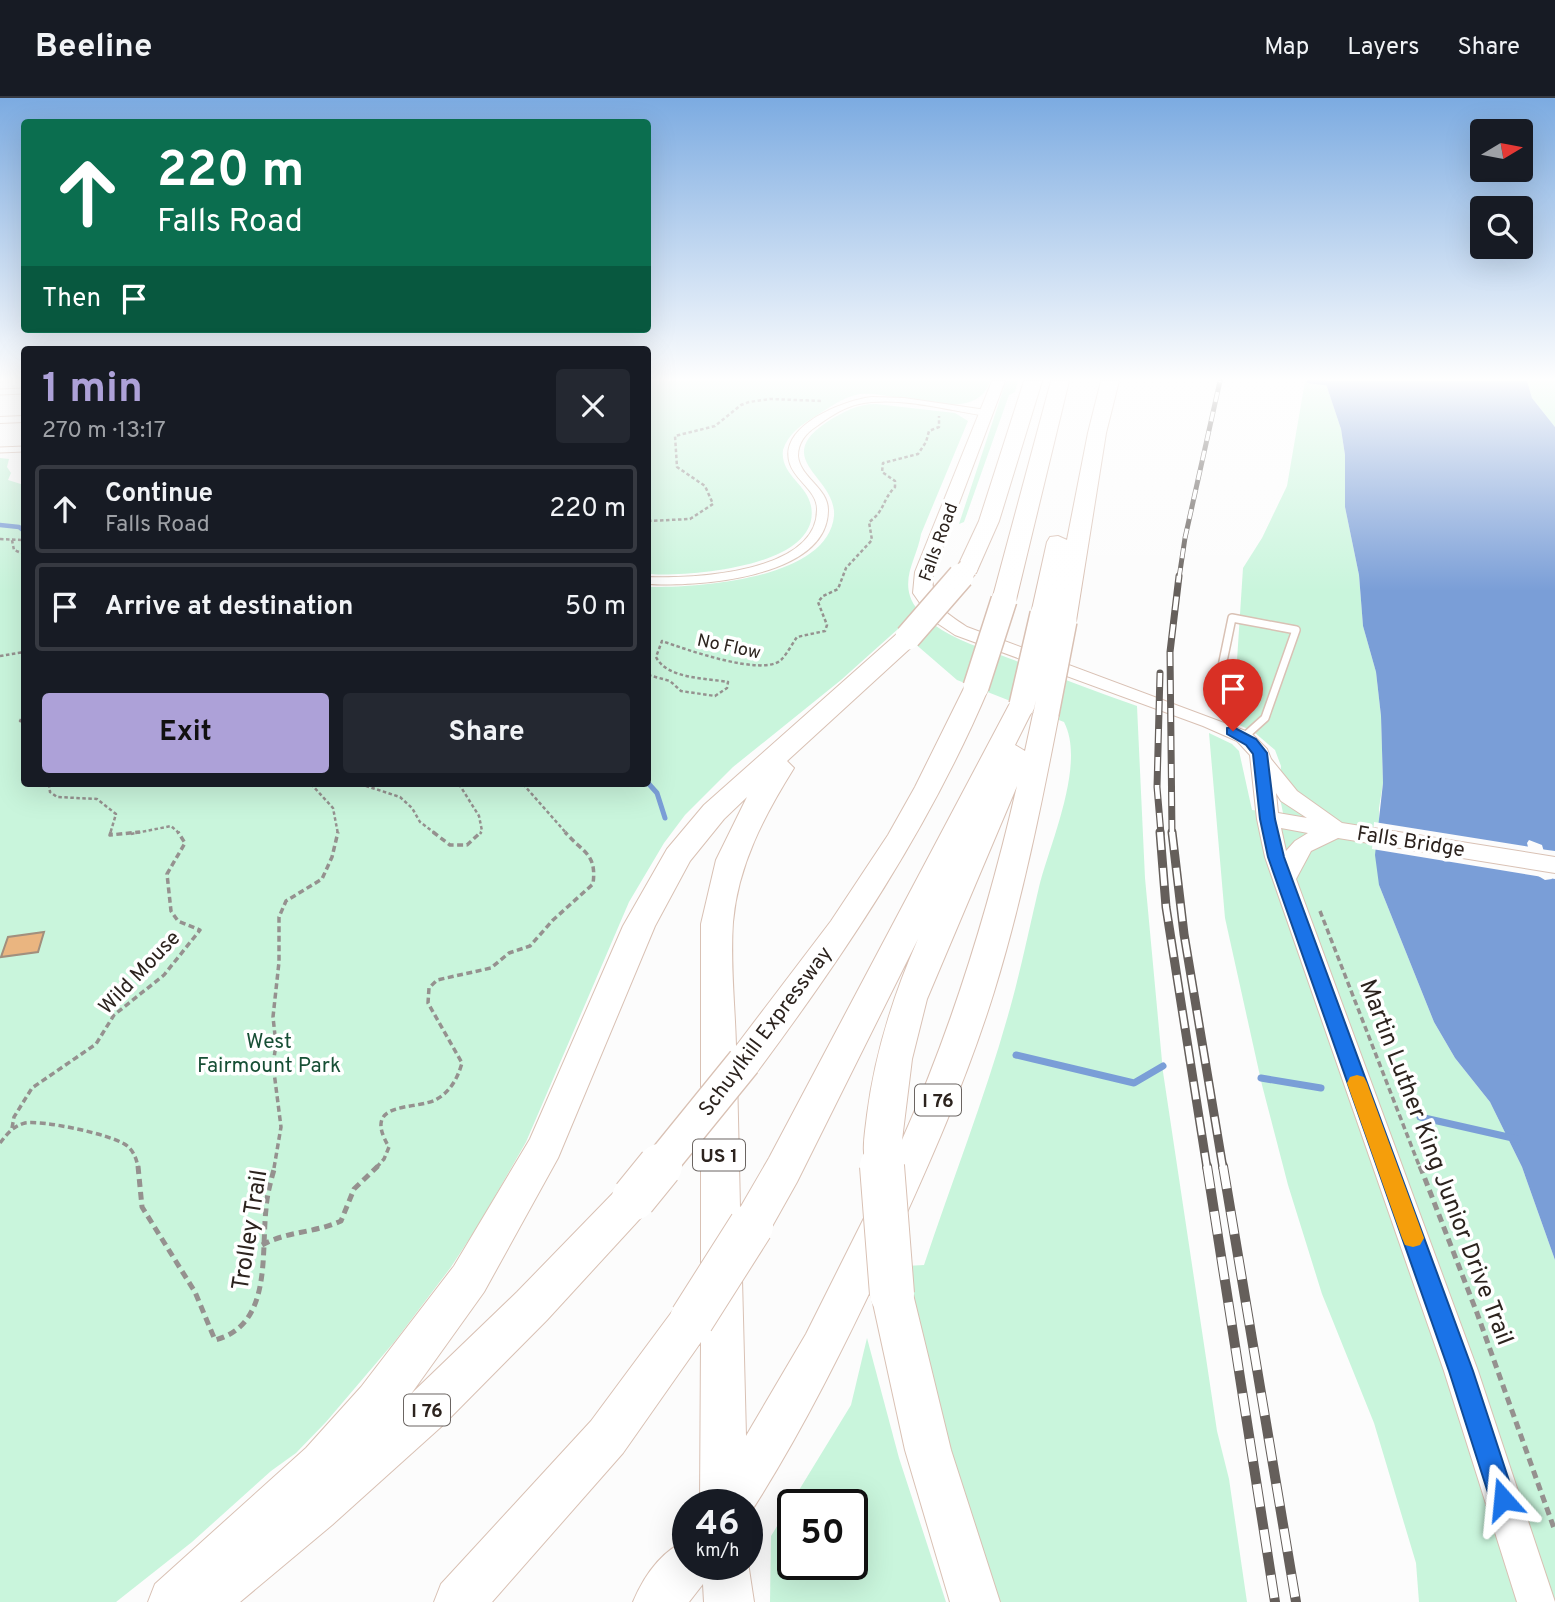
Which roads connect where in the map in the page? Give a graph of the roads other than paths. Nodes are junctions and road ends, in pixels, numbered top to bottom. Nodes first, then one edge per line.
1 (793, 451) edge
2 (971, 451) edge
3 (1011, 451) edge
4 (1042, 451) edge
5 (1082, 451) edge
6 (1093, 451) edge
7 (1028, 506) junction
8 (968, 568) junction
9 (651, 581) edge
10 (1053, 617) junction
11 (1220, 676) dead end
12 (1034, 710) junction
13 (804, 733) junction
14 (1244, 737) junction
15 (1262, 761) junction
16 (1268, 819) junction
17 (1346, 831) junction
18 (1555, 865) edge
19 (1283, 878) junction
20 (726, 1489) edge
21 (738, 1489) edge
22 (675, 1580) edge
23 (727, 1580) edge
24 (173, 1602) edge
25 (200, 1602) edge
26 (459, 1602) edge
27 (658, 1602) edge
28 (729, 1602) edge
29 (975, 1602) edge
30 (1536, 1602) edge

1 - 9 street
2 - 14 main road, Falls Road
3 - 8 highway, US 1
4 - 7 highway, Schuylkill Expressway / I 76
5 - 10 highway
6 - 10 highway, I 76
7 - 8 highway
7 - 25 highway, Schuylkill Expressway / I 76, bridge
8 - 13 highway, US 1, bridge
10 - 12 highway, I 76, bridge
11 - 14 lane
12 - 21 highway, I 76
12 - 26 highway, bridge
12 - 29 highway, bridge
13 - 20 highway, US 1
13 - 24 highway
14 - 15 main road
15 - 16 main road
15 - 17 main road
16 - 17 main road, Falls Bridge
16 - 19 main road
17 - 18 main road, Falls Bridge
17 - 19 main road
19 - 30 main road
22 - 27 highway
23 - 28 highway

